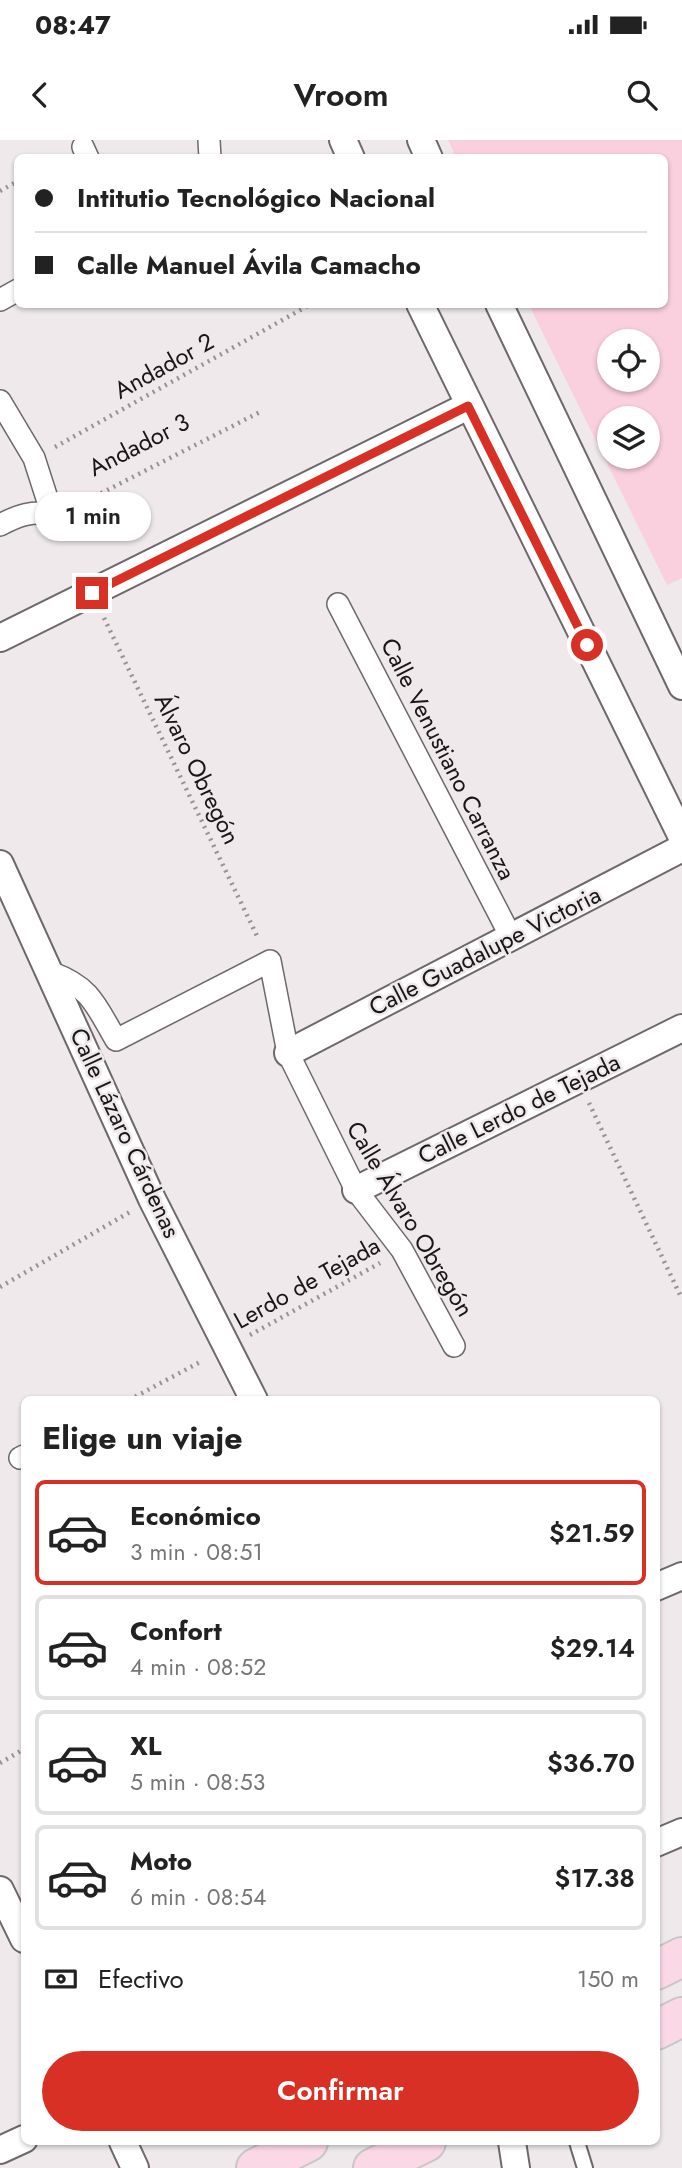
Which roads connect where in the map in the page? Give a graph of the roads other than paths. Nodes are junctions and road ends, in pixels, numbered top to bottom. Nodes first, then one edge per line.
1 (422, 308) edge
2 (501, 308) edge
3 (0, 401) edge
4 (468, 406) junction
5 (0, 525) edge
6 (338, 604) dead end
7 (0, 638) edge
8 (682, 686) edge
9 (682, 837) edge
10 (682, 848) edge
11 (0, 864) edge
12 (511, 937) junction
13 (52, 973) junction
14 (682, 1028) edge
15 (288, 1053) junction
16 (356, 1189) junction
17 (454, 1346) dead end
18 (252, 1396) edge
19 (682, 1576) edge
20 (660, 1585) edge
21 (682, 1832) edge
22 (660, 1841) edge
23 (0, 1890) edge
24 (21, 1933) edge
25 (682, 1957) edge
26 (660, 1968) edge
27 (682, 2017) edge
28 (660, 2027) edge
29 (21, 2140) edge
30 (124, 2145) edge
31 (302, 2145) edge
32 (420, 2145) edge
33 (512, 2145) edge
34 (578, 2145) edge
35 (0, 2150) edge
36 (135, 2168) edge
37 (256, 2168) edge
38 (373, 2168) edge
39 (516, 2168) edge
40 (586, 2168) edge

1 - 4 street
2 - 8 street
3 - 5 street
4 - 7 street
4 - 9 street
6 - 12 street, Calle Venustiano Carranza
10 - 12 street, Calle Guadalupe Victoria
11 - 13 street, Calle Lázaro Cárdenas
12 - 15 street, Calle Guadalupe Victoria
13 - 15 street, Calle Álvaro Obregón
13 - 18 street, Calle Lázaro Cárdenas
14 - 16 street, Calle Lerdo de Tejada
15 - 16 street, Calle Álvaro Obregón
16 - 17 street, Calle Álvaro Obregón
19 - 20 street
21 - 22 street
23 - 24 street
25 - 26 main road
27 - 28 main road
29 - 35 street
30 - 36 street
31 - 37 main road
32 - 38 main road
33 - 39 street
34 - 40 lane

